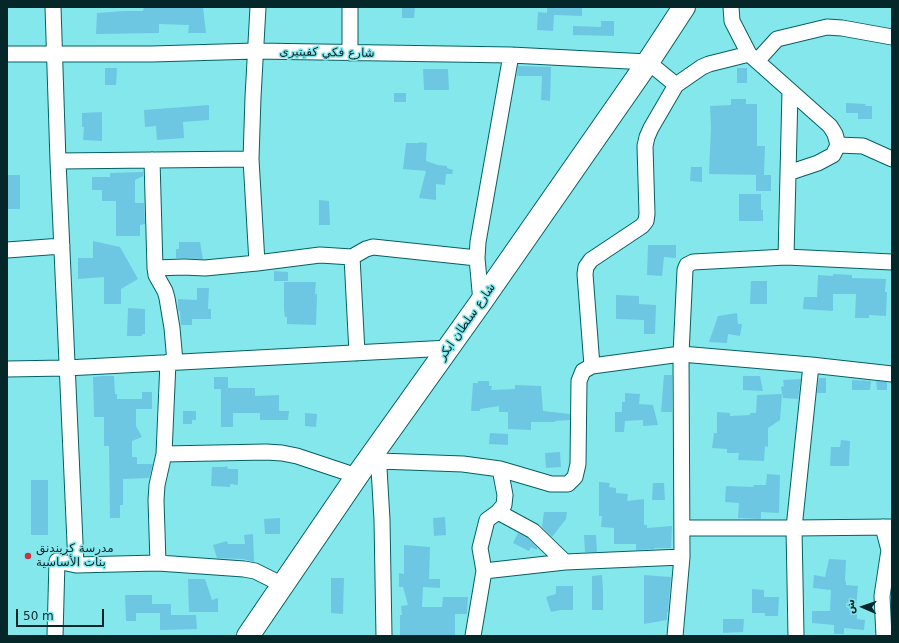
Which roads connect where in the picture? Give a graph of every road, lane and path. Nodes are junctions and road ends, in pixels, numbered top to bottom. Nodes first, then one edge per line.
1 (53, 7) edge
2 (258, 7) edge
3 (350, 7) edge
4 (684, 7) edge
5 (731, 7) edge
6 (892, 37) edge
7 (256, 51) junction
8 (350, 53) junction
9 (7, 54) edge
10 (54, 54) junction
11 (511, 55) junction
12 (753, 57) junction
13 (648, 62) junction
14 (676, 85) junction
15 (790, 91) junction
16 (838, 144) junction
17 (251, 159) junction
18 (892, 159) edge
19 (152, 160) junction
20 (58, 161) junction
21 (788, 173) junction
22 (62, 246) junction
23 (7, 250) edge
24 (352, 257) junction
25 (786, 257) junction
26 (477, 258) junction
27 (892, 262) edge
28 (257, 263) junction
29 (155, 268) junction
30 (481, 302) junction
31 (448, 348) junction
32 (357, 353) junction
33 (680, 354) junction
34 (172, 362) junction
35 (811, 365) junction
36 (592, 366) junction
37 (66, 368) junction
38 (7, 370) edge
39 (892, 374) edge
40 (164, 454) junction
41 (378, 454) junction
42 (500, 469) junction
43 (357, 476) junction
44 (498, 512) junction
45 (888, 527) edge
46 (682, 528) junction
47 (794, 528) junction
48 (682, 557) junction
49 (565, 562) junction
50 (158, 563) junction
51 (76, 565) junction
52 (484, 571) junction
53 (283, 585) junction
54 (55, 636) edge
55 (248, 636) edge
56 (384, 636) edge
57 (473, 636) edge
58 (675, 636) edge
59 (796, 636) edge
60 (884, 636) edge

1 - 10 street
2 - 7 street
3 - 8 street
4 - 13 highway, شارع سلطان ابكر
5 - 12 street
6 - 12 street
7 - 8 street, شارع فكي كفيتيرى
7 - 10 street, شارع فكي كفيتيرى
7 - 17 street
8 - 11 street, شارع فكي كفيتيرى
9 - 10 street, شارع فكي كفيتيرى
10 - 20 street
11 - 13 street, شارع فكي كفيتيرى
11 - 26 street
12 - 14 street
12 - 15 street
13 - 14 street
13 - 30 highway, شارع سلطان ابكر
14 - 36 street
15 - 16 street
15 - 21 street
16 - 18 street
16 - 21 street
17 - 19 street
17 - 28 street
19 - 20 street
19 - 29 street
20 - 22 street
21 - 25 street
22 - 23 street
22 - 37 street
24 - 26 street
24 - 28 street
24 - 32 street
25 - 27 street
25 - 33 street
26 - 30 street
28 - 29 street
29 - 34 street
30 - 31 highway, شارع سلطان ابكر
31 - 32 street
31 - 41 highway, شارع سلطان ابكر
32 - 34 street
33 - 35 street
33 - 36 street
33 - 46 street
34 - 37 street
34 - 40 street
35 - 39 street
35 - 47 street
36 - 42 street
37 - 38 street
37 - 51 street
40 - 43 street
40 - 50 street
41 - 42 street
41 - 43 highway, شارع سلطان ابكر
41 - 56 street
42 - 44 street
43 - 53 highway, شارع سلطان ابكر
44 - 49 street
44 - 52 street
45 - 47 street
45 - 60 street
46 - 47 street
46 - 48 street
47 - 59 street
48 - 49 street
48 - 58 street
49 - 52 street
50 - 51 street
50 - 53 street
51 - 54 street
52 - 57 street
53 - 55 highway, شارع سلطان ابكر

